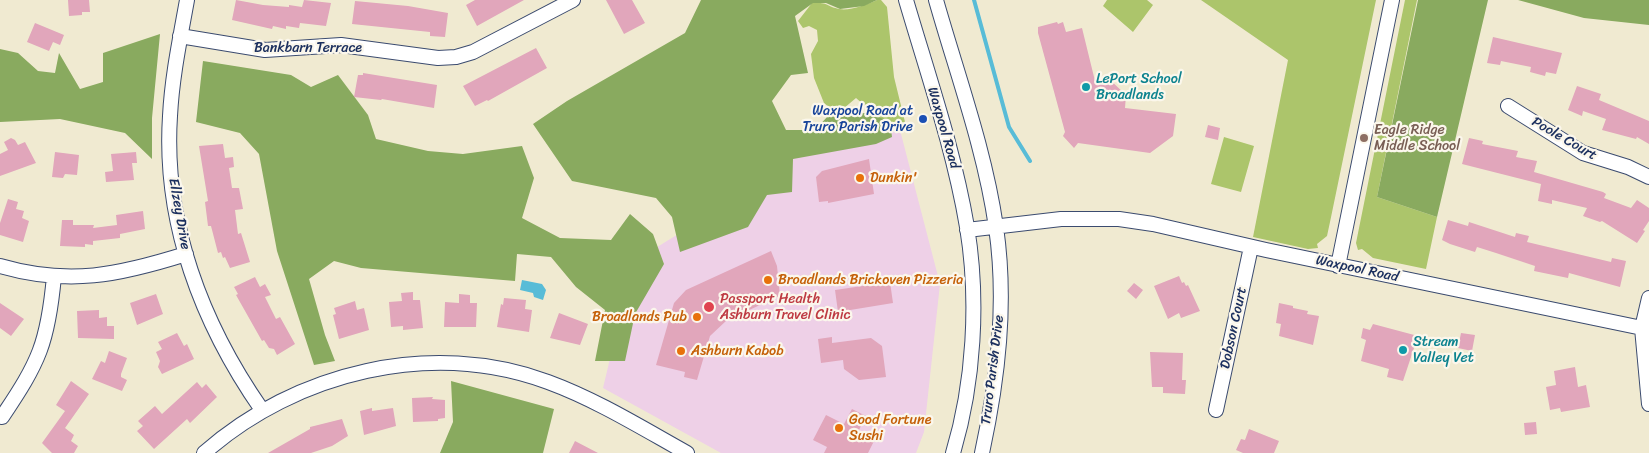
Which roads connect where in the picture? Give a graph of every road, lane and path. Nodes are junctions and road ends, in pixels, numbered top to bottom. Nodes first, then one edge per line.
1 (186, 0) edge
2 (574, 0) edge
3 (906, 0) edge
4 (936, 0) edge
5 (1392, 0) edge
6 (180, 36) junction
7 (1508, 106) dead end
8 (1649, 177) edge
9 (996, 227) junction
10 (967, 230) junction
11 (1251, 247) junction
12 (186, 254) junction
13 (0, 266) edge
14 (1338, 266) junction
15 (54, 276) junction
16 (1649, 298) edge
17 (1642, 328) junction
18 (1649, 404) edge
19 (262, 410) junction
20 (1216, 410) dead end
21 (2, 417) dead end
22 (204, 453) edge
23 (687, 453) edge
24 (952, 453) edge
25 (982, 453) edge

1 - 6 street, Ellzey Drive
2 - 6 street, Bankbarn Terrace
3 - 10 street, Waxpool Road
4 - 9 street, Waxpool Road
5 - 14 street
6 - 12 street, Ellzey Drive
7 - 8 street, Poole Court
9 - 10 street, Waxpool Road
9 - 11 street, Waxpool Road
9 - 25 street, Truro Parish Drive
10 - 24 street, Truro Parish Drive
11 - 14 street, Waxpool Road
11 - 20 street, Dobson Court
12 - 15 street
12 - 19 street, Ellzey Drive
13 - 15 street
14 - 17 street, Waxpool Road
15 - 21 street
16 - 17 street
17 - 18 street
19 - 22 street
19 - 23 street

